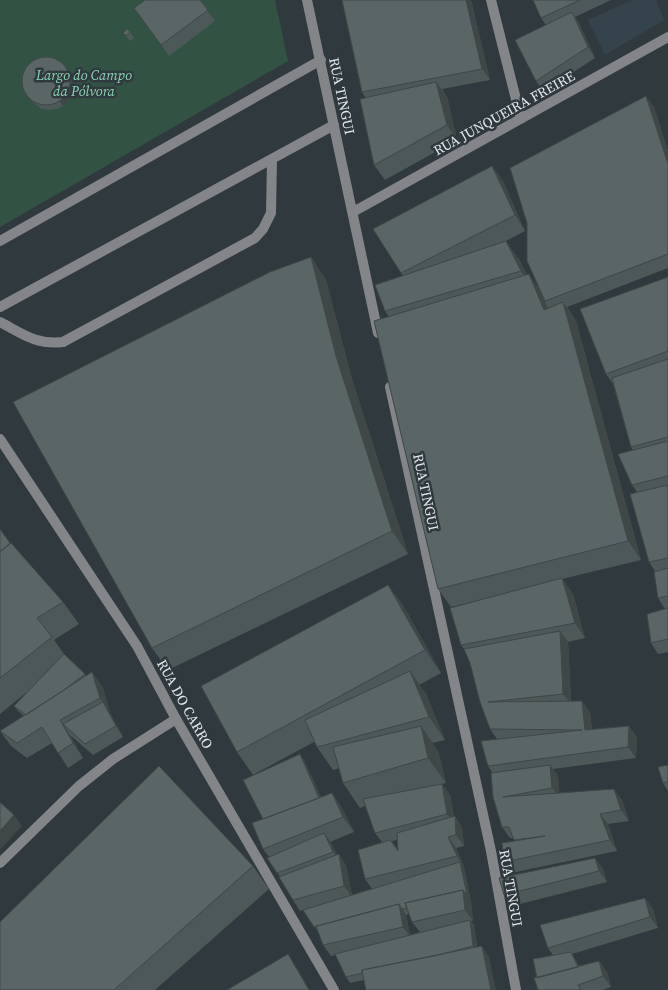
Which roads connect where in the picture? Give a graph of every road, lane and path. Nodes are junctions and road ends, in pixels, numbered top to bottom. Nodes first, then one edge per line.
1 (307, 0) edge
2 (491, 0) edge
3 (668, 37) edge
4 (321, 60) junction
5 (521, 119) junction
6 (334, 125) junction
7 (272, 159) junction
8 (353, 212) junction
9 (0, 241) edge
10 (0, 307) edge
11 (0, 322) edge
12 (381, 347) edge
13 (387, 376) edge
14 (0, 439) edge
15 (176, 719) junction
16 (0, 863) edge
17 (334, 990) edge
18 (516, 990) edge

1 - 4 street, RUA TINGUI
2 - 5 street
3 - 5 street, RUA JUNQUEIRA FREIRE
4 - 6 street, RUA TINGUI
4 - 9 street
5 - 8 street, RUA JUNQUEIRA FREIRE
6 - 7 street
6 - 8 street, RUA TINGUI
7 - 10 street
7 - 11 street
8 - 12 street, RUA TINGUI
13 - 18 street, RUA TINGUI
14 - 15 street, RUA DO CARRO
15 - 16 street
15 - 17 street, RUA DO CARRO

